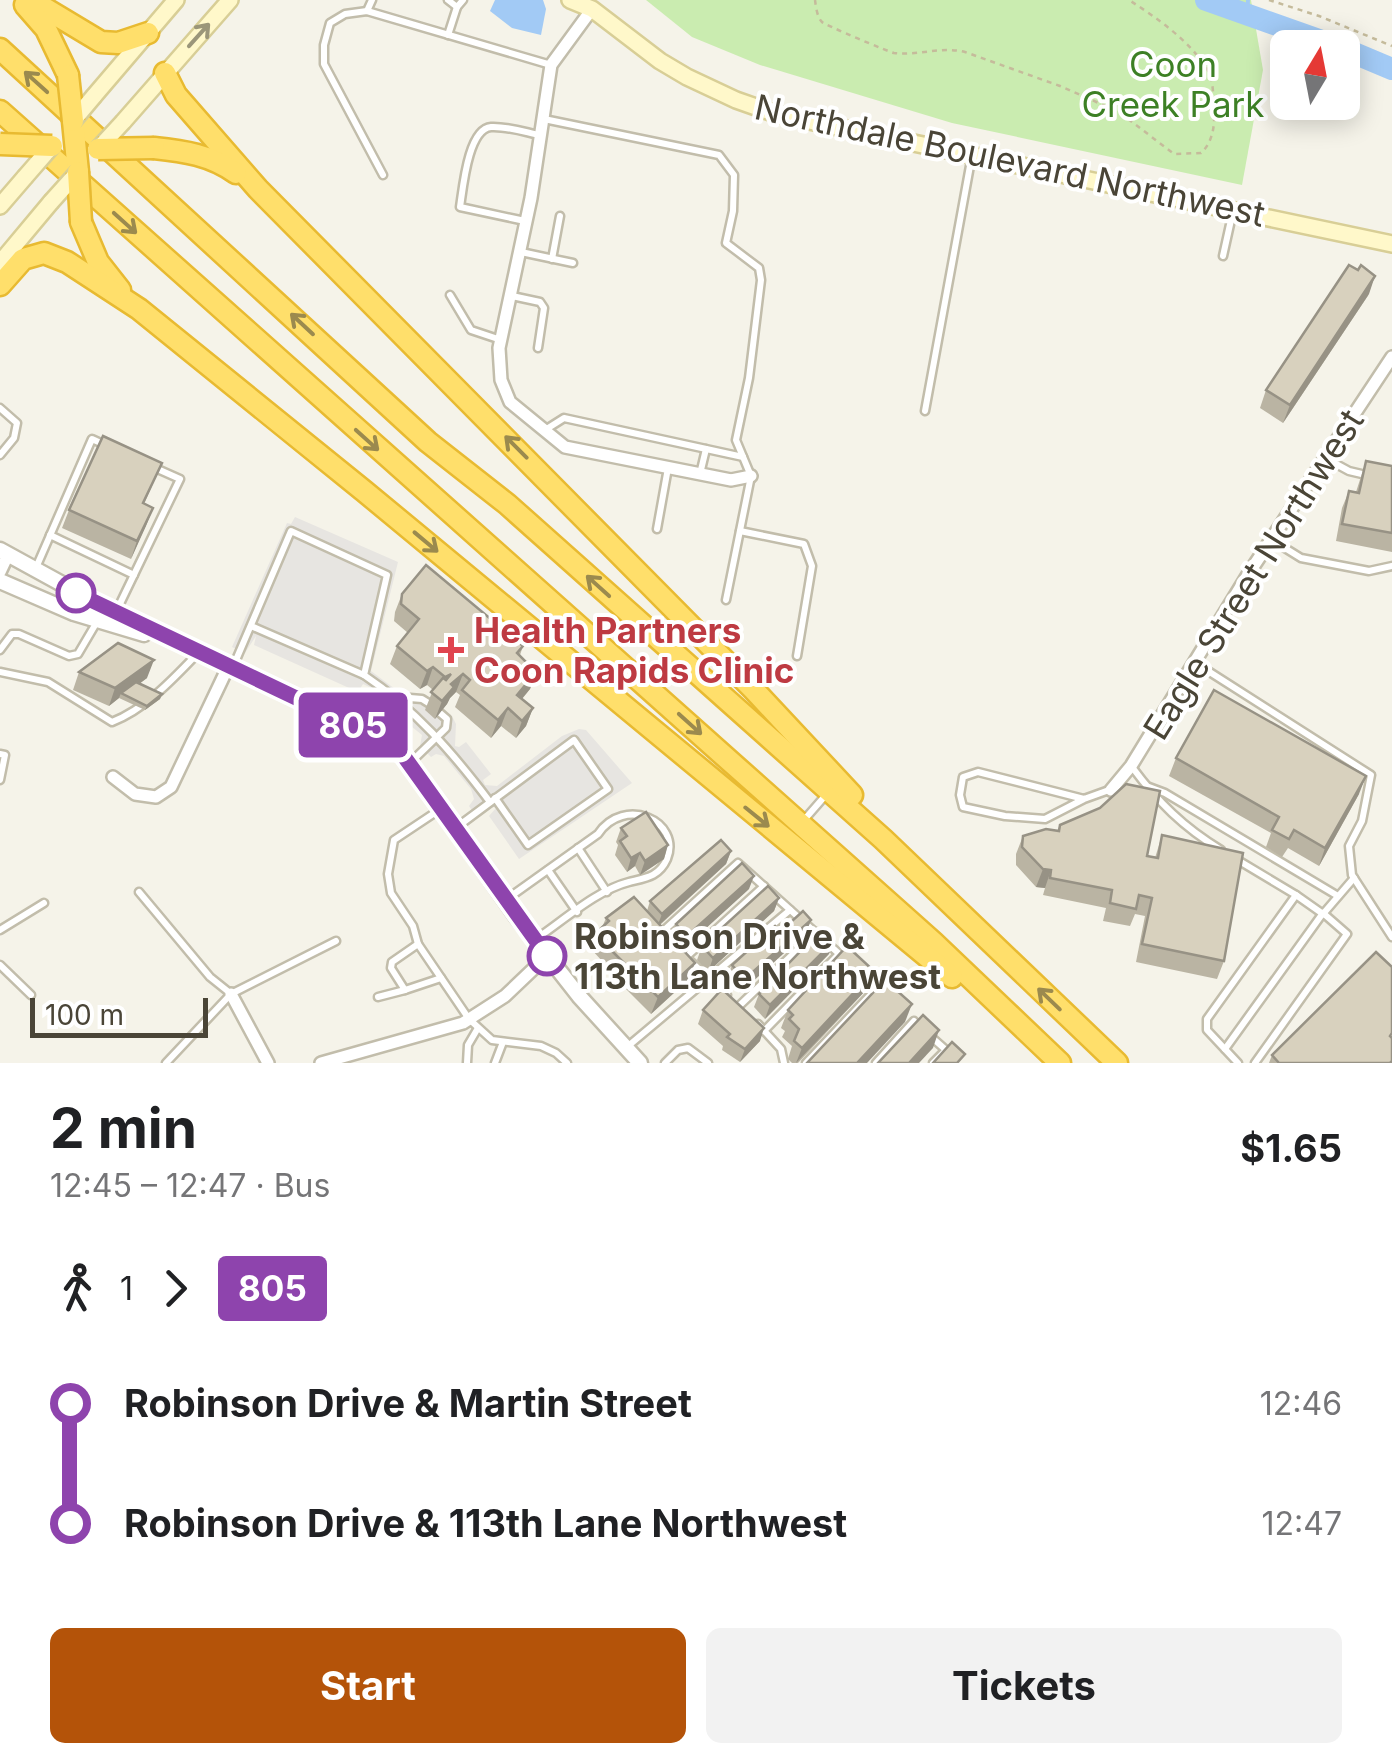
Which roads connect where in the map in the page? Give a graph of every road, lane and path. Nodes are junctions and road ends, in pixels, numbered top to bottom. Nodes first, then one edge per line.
1 (21, 0) edge
2 (31, 0) edge
3 (176, 0) edge
4 (230, 0) edge
5 (372, 0) edge
6 (448, 0) edge
7 (570, 0) edge
8 (815, 0) edge
9 (1129, 0) edge
10 (1268, 0) edge
11 (460, 4) edge
12 (592, 4) edge
13 (367, 11) junction
14 (148, 33) junction
15 (448, 35) junction
16 (1392, 46) edge
17 (0, 49) edge
18 (550, 65) junction
19 (165, 73) junction
20 (0, 111) edge
21 (542, 118) junction
22 (72, 121) junction
23 (540, 135) junction
24 (0, 144) edge
25 (52, 146) junction
26 (74, 147) junction
27 (98, 149) junction
28 (972, 154) junction
29 (78, 172) junction
30 (383, 175) dead end
31 (258, 189) junction
32 (0, 206) edge
33 (1234, 210) junction
34 (560, 216) dead end
35 (526, 221) junction
36 (1392, 244) edge
37 (520, 252) junction
38 (1223, 256) dead end
39 (552, 259) junction
40 (0, 263) edge
41 (573, 264) dead end
42 (0, 285) edge
43 (450, 295) dead end
44 (510, 296) junction
45 (139, 310) junction
46 (501, 340) junction
47 (538, 348) dead end
48 (1392, 357) edge
49 (0, 408) edge
50 (925, 411) dead end
51 (539, 427) junction
52 (110, 447) edge
53 (706, 449) junction
54 (0, 455) edge
55 (743, 457) junction
56 (1324, 458) junction
57 (145, 463) edge
58 (668, 467) junction
59 (700, 474) junction
60 (751, 476) junction
61 (1378, 478) edge
62 (657, 530) dead end
63 (740, 532) junction
64 (50, 535) junction
65 (1271, 540) junction
66 (4, 553) edge
67 (1392, 566) edge
68 (34, 571) junction
69 (0, 572) edge
70 (135, 575) junction
71 (0, 580) edge
72 (726, 600) dead end
73 (116, 612) junction
74 (98, 619) junction
75 (251, 626) junction
76 (0, 650) edge
77 (200, 652) junction
78 (797, 656) dead end
79 (1194, 662) junction
80 (231, 667) junction
81 (0, 672) edge
82 (364, 675) junction
83 (397, 697) junction
84 (430, 704) edge
85 (440, 713) edge
86 (437, 737) junction
87 (0, 754) edge
88 (410, 762) junction
89 (1131, 766) junction
90 (113, 777) dead end
91 (0, 780) edge
92 (1146, 786) junction
93 (1110, 790) joint
94 (830, 791) junction
95 (1084, 799) junction
96 (493, 800) junction
97 (442, 808) junction
98 (801, 824) junction
99 (456, 828) junction
100 (578, 848) junction
101 (548, 870) junction
102 (1354, 878) junction
103 (764, 886) junction
104 (139, 892) dead end
105 (607, 892) junction
106 (1296, 894) junction
107 (1338, 896) junction
108 (505, 900) junction
109 (44, 903) dead end
110 (790, 910) junction
111 (577, 912) junction
112 (1323, 913) junction
113 (653, 925) edge
114 (0, 930) edge
115 (816, 932) junction
116 (661, 933) junction
117 (981, 934) junction
118 (1392, 936) edge
119 (536, 940) junction
120 (336, 941) dead end
121 (418, 944) junction
122 (839, 954) junction
123 (547, 956) junction
124 (686, 957) junction
125 (0, 965) edge
126 (852, 965) edge
127 (864, 976) edge
128 (442, 978) junction
129 (710, 980) junction
130 (877, 988) junction
131 (404, 990) junction
132 (231, 994) junction
133 (30, 995) dead end
134 (378, 997) dead end
135 (889, 999) edge
136 (739, 1006) junction
137 (902, 1010) edge
138 (914, 1022) junction
139 (473, 1024) junction
140 (764, 1031) junction
141 (503, 1042) junction
142 (626, 1048) junction
143 (1225, 1049) junction
144 (166, 1063) edge
145 (268, 1063) edge
146 (321, 1063) edge
147 (467, 1063) edge
148 (496, 1063) edge
149 (566, 1063) edge
150 (640, 1063) edge
151 (665, 1063) edge
152 (708, 1063) edge
153 (784, 1063) edge
154 (806, 1063) edge
155 (876, 1063) edge
156 (932, 1063) edge
157 (1052, 1063) edge
158 (1060, 1063) edge
159 (1117, 1063) edge
160 (1238, 1063) edge
161 (1255, 1063) edge

1 - 22 highway, bridge
2 - 14 highway
3 - 14 main road
19 -> 4 main road
5 - 13 lane
6 - 11 lane
7 - 12 main road, Northdale Boulevard Northwest
8 - 9 path
10 - 16 path
11 - 15 lane
12 - 18 street
12 - 28 main road, Northdale Boulevard Northwest
13 - 15 lane
13 - 30 lane
14 - 22 main road, bridge
15 - 18 lane
94 -> 17 highway
18 - 21 street
19 - 27 main road, bridge
19 - 31 highway
20 -> 98 highway
21 - 23 street
21 - 55 lane
22 - 25 main road
22 - 26 highway
23 - 35 street
23 - 35 lane
24 - 25 highway, bridge
25 - 26 highway
25 - 32 main road, bridge
26 - 27 highway
26 - 29 highway
27 - 29 main road
27 - 31 highway, bridge
28 - 33 main road, Northdale Boulevard Northwest
28 - 50 lane
29 - 40 main road, bridge
29 - 45 highway, bridge
117 -> 31 highway
33 - 36 main road, Northdale Boulevard Northwest
33 - 38 lane
34 - 39 lane
35 - 37 street
37 - 39 lane
37 - 44 street
39 - 41 lane
42 - 45 highway
43 - 46 lane
44 - 46 street
44 - 47 lane
45 -> 157 highway
46 - 51 street
48 - 56 street, Eagle Street Northwest
49 - 54 lane
51 - 53 lane
51 - 58 street
52 - 64 lane
53 - 55 lane
53 - 59 lane
55 - 60 lane
56 - 61 lane
56 - 65 street, Eagle Street Northwest
57 - 70 lane
58 - 59 street
58 - 62 lane
59 - 60 street
60 - 63 lane
63 - 72 lane
63 - 78 lane
64 - 68 lane
64 - 70 lane
65 - 67 lane
65 - 79 street, Eagle Street Northwest
66 - 68 street
66 - 69 street
68 - 73 street
70 - 73 lane
71 - 74 street
73 - 77 street
74 - 76 lane
74 - 77 street
75 - 80 lane
75 - 82 lane
75 - 82 lane
77 - 80 street
77 - 81 lane
79 - 89 street, Eagle Street Northwest
79 - 102 lane
80 - 88 street
80 - 90 street
82 - 83 lane
83 - 84 lane
83 - 86 lane
85 - 86 lane
86 - 88 lane
86 - 96 lane
87 - 91 lane
88 - 97 street
89 - 92 lane
89 - 93 street, Eagle Street Northwest
92 - 106 lane
92 - 107 lane
93 - 95 lane
94 - 98 lane
94 - 117 highway
95 - 95 lane
96 - 96 lane
96 - 99 lane
97 - 99 street
97 - 121 lane
98 - 158 highway
99 - 108 street
100 - 101 lane
100 - 105 lane
100 - 105 lane
101 - 108 lane
101 - 111 lane
102 - 107 lane
102 - 118 lane
103 - 110 lane
103 - 116 lane
103 - 124 lane
104 - 132 lane
105 - 111 lane
106 - 112 lane
106 - 143 lane
107 - 112 lane
108 - 119 street
109 - 114 lane
110 - 115 lane
110 - 129 lane
111 - 119 lane
112 - 143 lane
112 - 161 lane
113 - 116 lane
115 - 122 lane
115 - 136 lane
116 - 124 lane
159 -> 117 highway
119 - 123 street
120 - 132 lane
121 - 128 lane
121 - 131 lane
122 - 126 lane
122 - 140 lane
123 - 139 street
123 - 142 street
124 - 129 lane
125 - 133 lane
127 - 130 lane
128 - 131 lane
128 - 139 lane
129 - 136 lane
129 - 142 lane
130 - 135 lane
130 - 154 lane
131 - 134 lane
132 - 144 lane
132 - 145 street
136 - 140 lane
137 - 138 lane
138 - 155 lane
138 - 156 lane
139 - 141 lane
139 - 146 street
139 - 147 lane
140 - 153 lane
141 - 148 lane
141 - 149 lane
142 - 150 street
143 - 160 lane
151 - 152 lane

